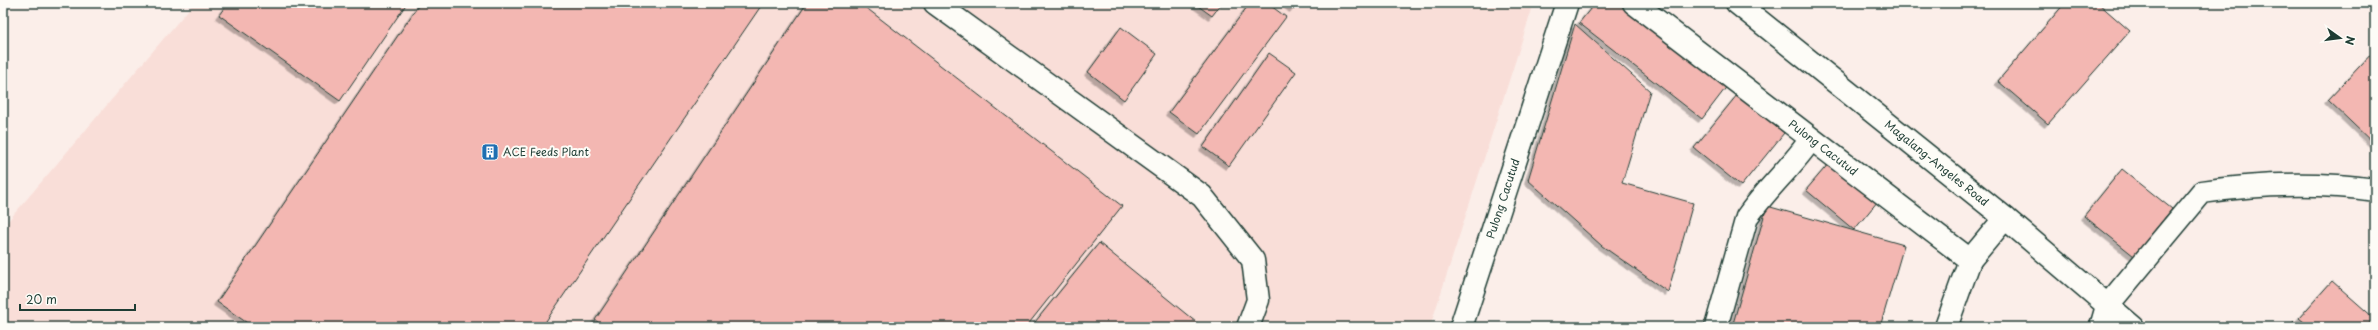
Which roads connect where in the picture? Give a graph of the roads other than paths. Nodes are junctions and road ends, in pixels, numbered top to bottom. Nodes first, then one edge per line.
1 (936, 3) edge
2 (1567, 3) edge
3 (1634, 3) edge
4 (1738, 3) edge
5 (1811, 139) junction
6 (2375, 190) edge
7 (2004, 218) junction
8 (1970, 260) junction
9 (2107, 306) junction
10 (1248, 327) edge
11 (1461, 327) edge
12 (1716, 327) edge
13 (1946, 327) edge
14 (2101, 327) edge
15 (2132, 327) edge

1 - 10 street
2 - 11 street, Pulong Cacutud
3 - 5 street, Pulong Cacutud
4 - 7 street, Magalang-Angeles Road
5 - 8 street, Pulong Cacutud
5 - 12 street
6 - 9 street
7 - 8 street
7 - 9 street, Magalang-Angeles Road
8 - 13 street
9 - 14 street
9 - 15 street, Magalang-Angeles Road

